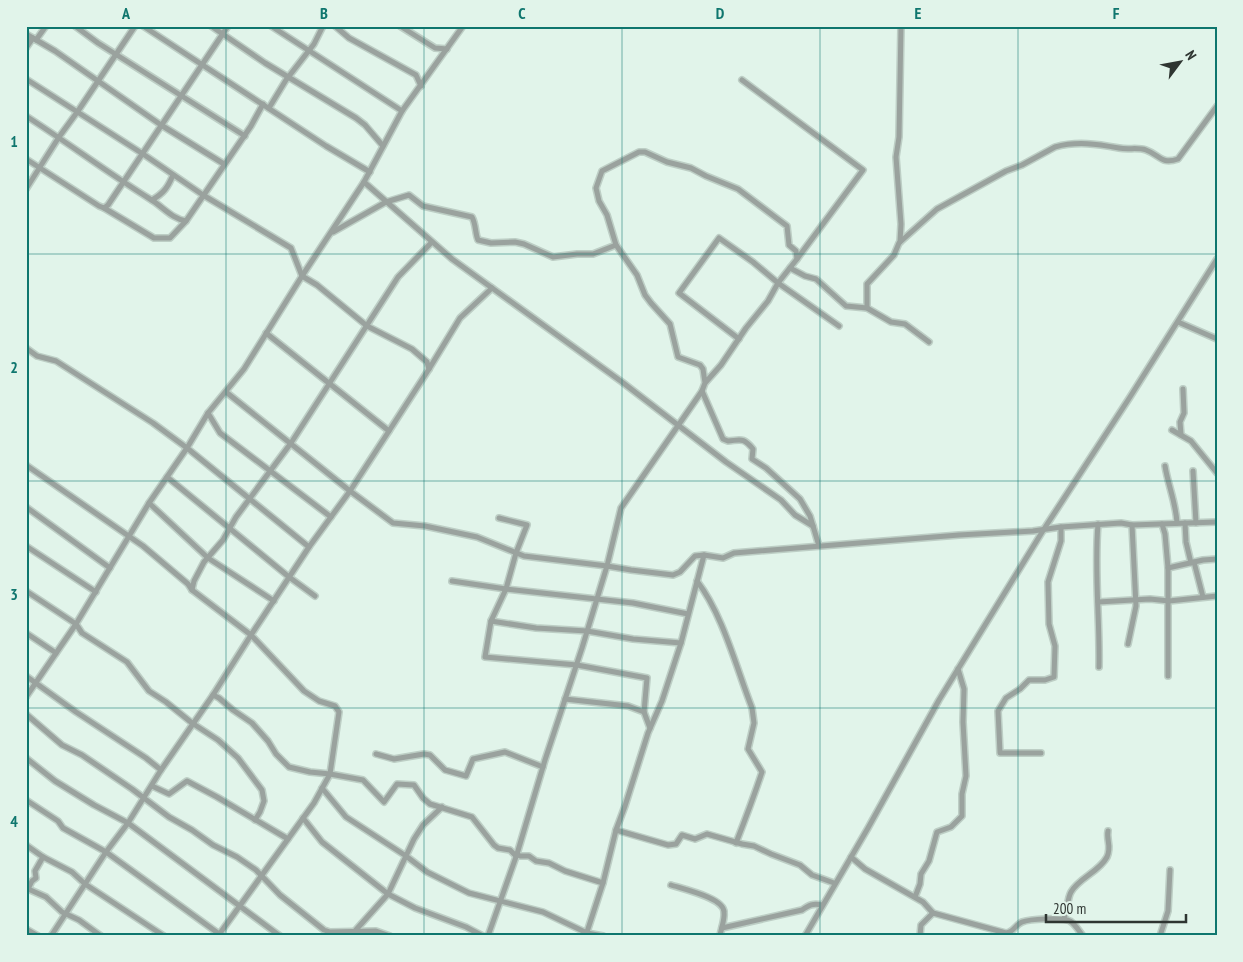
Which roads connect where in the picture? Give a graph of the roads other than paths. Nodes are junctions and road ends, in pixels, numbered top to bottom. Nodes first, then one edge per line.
1 (46, 26) edge
2 (75, 26) edge
3 (135, 26) edge
4 (143, 26) edge
5 (211, 26) edge
6 (228, 26) edge
7 (270, 26) edge
8 (323, 26) edge
9 (335, 26) edge
10 (400, 26) edge
11 (463, 26) edge
12 (901, 26) edge
13 (26, 34) edge
14 (223, 34) junction
15 (34, 39) junction
16 (26, 48) edge
17 (435, 48) junction
18 (447, 49) junction
19 (308, 51) junction
20 (116, 54) junction
21 (440, 59) junction
22 (203, 65) junction
23 (289, 77) junction
24 (26, 79) edge
25 (742, 80) dead end
26 (97, 82) junction
27 (421, 86) junction
28 (181, 96) junction
29 (263, 104) junction
30 (1217, 106) edge
31 (269, 108) junction
32 (78, 111) junction
33 (402, 111) junction
34 (26, 116) edge
35 (161, 125) junction
36 (244, 136) junction
37 (59, 138) junction
38 (383, 146) junction
39 (143, 154) junction
40 (26, 158) edge
41 (224, 164) junction
42 (40, 167) junction
43 (370, 172) junction
44 (173, 175) junction
45 (364, 182) junction
46 (123, 183) junction
47 (26, 189) edge
48 (203, 195) junction
49 (152, 200) junction
50 (386, 202) junction
51 (104, 208) junction
52 (186, 221) junction
53 (331, 233) junction
54 (432, 242) junction
55 (900, 242) junction
56 (616, 245) junction
57 (1217, 258) edge
58 (797, 259) junction
59 (790, 268) junction
60 (302, 276) junction
61 (778, 283) junction
62 (492, 288) junction
63 (867, 308) junction
64 (1178, 322) junction
65 (367, 326) junction
66 (839, 326) dead end
67 (266, 333) junction
68 (739, 339) junction
69 (1217, 340) edge
70 (929, 342) dead end
71 (26, 348) edge
72 (430, 369) junction
73 (705, 383) junction
74 (328, 384) junction
75 (1184, 389) dead end
76 (702, 391) junction
77 (226, 392) junction
78 (208, 413) junction
79 (679, 424) junction
80 (1172, 430) dead end
81 (389, 431) junction
82 (1181, 435) junction
83 (291, 443) junction
84 (187, 448) junction
85 (26, 465) edge
86 (1165, 466) dead end
87 (271, 471) junction
88 (1193, 471) dead end
89 (1217, 473) edge
90 (167, 477) junction
91 (350, 491) junction
92 (250, 500) junction
93 (149, 503) junction
94 (26, 507) edge
95 (330, 517) junction
96 (499, 518) dead end
97 (1217, 522) edge
98 (1177, 523) junction
99 (1185, 523) junction
100 (1196, 523) junction
101 (1098, 524) junction
102 (1162, 524) junction
103 (1132, 525) junction
104 (814, 526) junction
105 (1061, 527) junction
106 (230, 528) junction
107 (1044, 529) junction
108 (129, 537) junction
109 (26, 546) edge
110 (820, 546) junction
111 (309, 547) junction
112 (516, 553) junction
113 (704, 555) junction
114 (208, 558) junction
115 (1217, 559) edge
116 (1192, 562) junction
117 (606, 566) junction
118 (110, 568) junction
119 (1168, 568) junction
120 (289, 577) junction
121 (452, 581) dead end
122 (697, 581) junction
123 (506, 589) junction
124 (192, 590) junction
125 (26, 592) edge
126 (96, 592) junction
127 (315, 596) dead end
128 (1217, 596) edge
129 (1203, 597) junction
130 (597, 600) junction
131 (1136, 600) junction
132 (1169, 600) junction
133 (274, 601) junction
134 (1098, 602) junction
135 (688, 614) junction
136 (491, 621) junction
137 (76, 624) junction
138 (587, 632) junction
139 (26, 633) edge
140 (251, 635) junction
141 (681, 643) junction
142 (1128, 644) dead end
143 (56, 653) junction
144 (577, 665) junction
145 (1099, 667) dead end
146 (958, 669) junction
147 (26, 676) edge
148 (1168, 676) dead end
149 (37, 682) junction
150 (213, 695) junction
151 (26, 698) edge
152 (565, 699) junction
153 (644, 712) junction
154 (26, 714) edge
155 (192, 723) junction
156 (650, 728) junction
157 (1041, 753) dead end
158 (376, 754) dead end
159 (26, 758) edge
160 (542, 767) junction
161 (161, 770) junction
162 (330, 774) junction
163 (152, 786) junction
164 (322, 788) junction
165 (143, 797) junction
166 (26, 800) edge
167 (442, 807) junction
168 (303, 818) junction
169 (255, 820) junction
170 (128, 823) junction
171 (616, 830) junction
172 (1108, 831) dead end
173 (288, 839) junction
174 (736, 843) junction
175 (26, 845) edge
176 (106, 852) junction
177 (517, 855) junction
178 (406, 856) junction
179 (851, 856) junction
180 (43, 857) junction
181 (1170, 870) dead end
182 (261, 876) junction
183 (603, 883) junction
184 (834, 883) junction
185 (85, 884) junction
186 (671, 885) dead end
187 (27, 888) edge
188 (388, 894) junction
189 (915, 897) junction
190 (501, 900) junction
191 (240, 905) junction
192 (822, 905) junction
193 (933, 913) junction
194 (66, 914) junction
195 (1064, 918) junction
196 (722, 928) junction
197 (26, 929) edge
198 (351, 934) edge
199 (220, 935) edge
200 (587, 935) edge
201 (806, 935) edge
202 (38, 936) edge
203 (51, 936) edge
204 (101, 936) edge
205 (164, 936) edge
206 (280, 936) edge
207 (390, 936) edge
208 (483, 936) edge
209 (488, 936) edge
210 (603, 936) edge
211 (720, 936) edge
212 (920, 936) edge
213 (1083, 936) edge
214 (1160, 936) edge

1 - 15 street
2 - 20 street
3 - 20 street
4 - 22 street
5 - 14 street
6 - 14 street
7 - 19 street
8 - 19 street
9 - 27 street
10 - 17 street
11 - 18 street
12 - 55 street
13 - 15 street
14 - 22 street
14 - 23 street
15 - 16 street
15 - 26 street
17 - 18 street
17 - 21 street
18 - 21 street
19 - 23 street
19 - 33 street
20 - 26 street
20 - 28 street
21 - 27 street
22 - 28 street
22 - 29 street
23 - 31 street
23 - 38 street
24 - 32 street
25 - 58 street
26 - 32 street
26 - 35 street
27 - 33 street
28 - 35 street
28 - 36 street
29 - 31 street
29 - 36 street
30 - 55 street
31 - 43 street
32 - 37 street
32 - 39 street
33 - 38 street
34 - 37 street
35 - 39 street
35 - 41 street
36 - 41 street
37 - 42 street
37 - 46 street
38 - 43 street
39 - 44 street
39 - 46 street
40 - 42 street
41 - 48 street
42 - 47 street
42 - 51 street
43 - 45 street
44 - 48 street
44 - 49 street
45 - 50 street
45 - 53 street
46 - 49 street
46 - 51 street
48 - 52 street
48 - 60 street
49 - 52 street
50 - 53 street
50 - 54 street
50 - 56 street
51 - 52 street
53 - 60 street
54 - 62 street
54 - 65 street
55 - 63 street
56 - 58 street
56 - 73 street
57 - 64 street
58 - 59 street
59 - 61 street
59 - 63 street
60 - 65 street
60 - 67 street
61 - 66 street
61 - 68 street
61 - 68 street
62 - 72 street
62 - 79 street
63 - 70 street
64 - 69 street
64 - 107 street
65 - 72 street
65 - 74 street
67 - 74 street
67 - 77 street
68 - 73 street
71 - 84 street
72 - 81 street
73 - 76 street
74 - 81 street
74 - 83 street
75 - 82 street
76 - 79 street
76 - 104 street
77 - 78 street
77 - 83 street
78 - 84 street
78 - 87 street
79 - 104 street
79 - 117 street
80 - 82 street
81 - 91 street
82 - 89 street
83 - 87 street
83 - 91 street
84 - 90 street
84 - 92 street
85 - 108 street
86 - 98 street
87 - 92 street
87 - 95 street
88 - 100 street
90 - 93 street
90 - 106 street
91 - 95 street
91 - 112 street
92 - 106 street
92 - 111 street
93 - 108 street
93 - 114 street
94 - 118 street
95 - 111 street
96 - 112 street
97 - 100 street
98 - 99 street
98 - 102 street
99 - 100 street
99 - 116 street
101 - 103 street
101 - 105 street
101 - 134 street
102 - 103 street
102 - 119 street
103 - 131 street
104 - 110 street
105 - 107 street
105 - 157 street
106 - 114 street
106 - 120 street
107 - 110 street
107 - 146 street
108 - 118 street
108 - 124 street
109 - 126 street
110 - 113 street
111 - 120 street
112 - 117 street
112 - 123 street
113 - 117 street
113 - 122 street
114 - 124 street
114 - 133 street
115 - 116 street
116 - 119 street
116 - 129 street
117 - 130 street
118 - 126 street
119 - 132 street
120 - 127 street
120 - 133 street
121 - 123 street
122 - 135 street
122 - 174 street
123 - 130 street
123 - 136 street
124 - 140 street
125 - 137 street
126 - 137 street
128 - 129 street
129 - 132 street
130 - 135 street
130 - 138 street
131 - 132 street
131 - 134 street
131 - 142 street
132 - 148 street
133 - 140 street
134 - 145 street
135 - 141 street
136 - 138 street
136 - 144 street
137 - 143 street
137 - 155 street
138 - 141 street
138 - 144 street
139 - 143 street
140 - 150 street
140 - 162 street
141 - 156 street
143 - 149 street
144 - 152 street
144 - 153 street
146 - 179 street
146 - 189 street
147 - 149 street
149 - 151 street
149 - 161 street
150 - 155 street
150 - 162 street
152 - 153 street
152 - 160 street
153 - 156 street
154 - 165 street
155 - 161 street
155 - 169 street
156 - 171 street
158 - 160 street
159 - 170 street
160 - 177 street
161 - 163 street
162 - 164 street
162 - 167 street
163 - 165 street
163 - 169 street
164 - 168 street
164 - 178 street
165 - 170 street
165 - 182 street
166 - 176 street
167 - 177 street
167 - 178 street
168 - 173 street
168 - 188 street
169 - 173 street
170 - 176 street
170 - 191 street
171 - 174 street
171 - 183 street
172 - 195 street
173 - 182 street
174 - 184 street
175 - 180 street
176 - 185 street
176 - 199 street
177 - 183 street
177 - 190 street
178 - 188 street
178 - 190 street
179 - 184 street
179 - 189 street
180 - 185 street
180 - 187 street
181 - 214 street
182 - 191 street
182 - 198 street
183 - 200 street
184 - 192 street
185 - 194 street
185 - 205 street
186 - 196 street
187 - 194 street
188 - 198 street
188 - 208 street
189 - 193 street
190 - 200 street
190 - 209 street
191 - 199 street
191 - 206 street
192 - 196 street
192 - 201 street
193 - 195 street
193 - 212 street
194 - 203 street
194 - 204 street
195 - 213 street
196 - 211 street
197 - 202 street
198 - 207 street
200 - 210 street

